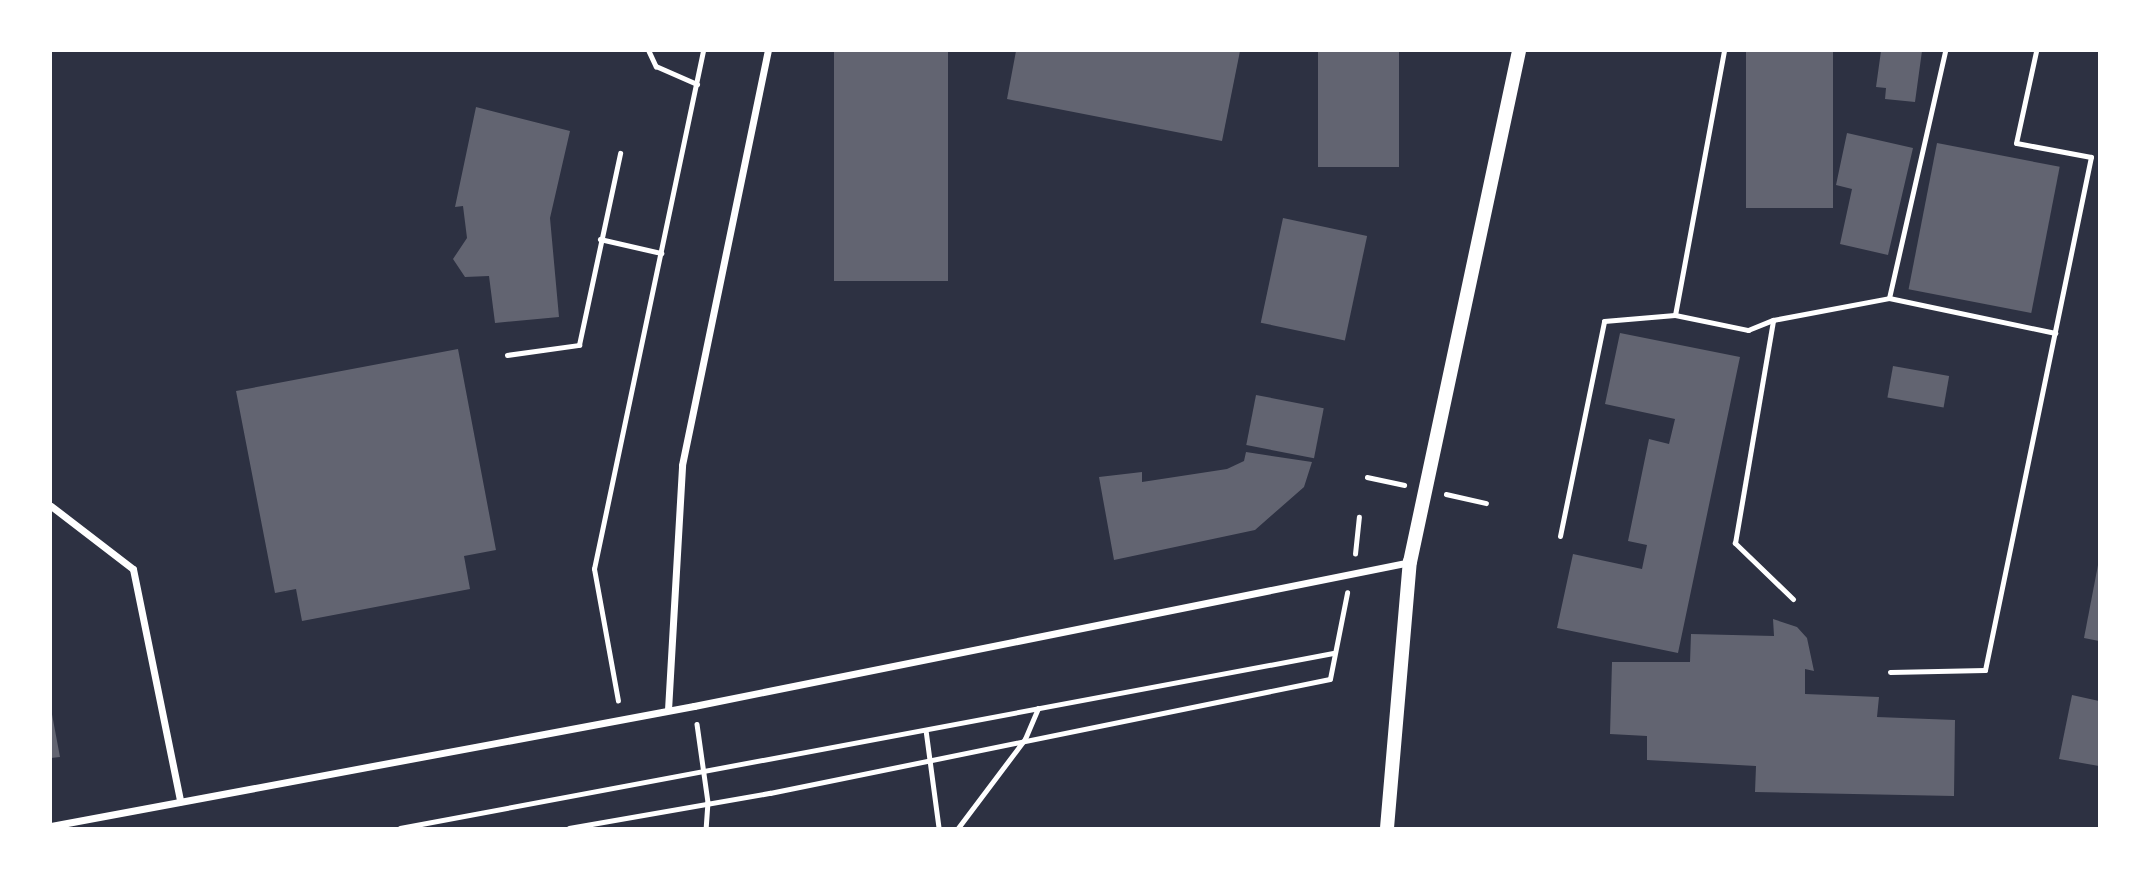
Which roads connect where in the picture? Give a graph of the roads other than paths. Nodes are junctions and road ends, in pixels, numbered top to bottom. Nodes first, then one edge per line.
1 (768, 51) edge
2 (1519, 51) edge
3 (1724, 51) edge
4 (1945, 51) edge
5 (2036, 51) edge
6 (2091, 157) junction
7 (2099, 159) edge
8 (1889, 298) junction
9 (1675, 314) junction
10 (1773, 320) junction
11 (2055, 333) junction
12 (51, 506) edge
13 (1560, 536) dead end
14 (1410, 562) junction
15 (1793, 599) dead end
16 (1890, 672) dead end
17 (668, 710) junction
18 (180, 801) junction
19 (51, 826) edge
20 (1387, 828) edge

1 - 17 street
2 - 14 main road
3 - 9 lane
4 - 8 lane
5 - 6 lane
6 - 7 lane
6 - 11 lane
8 - 10 lane
8 - 11 lane
9 - 10 lane
9 - 13 lane
10 - 15 lane
11 - 16 lane
12 - 18 street
14 - 17 street
14 - 20 main road
17 - 18 street
18 - 19 street

